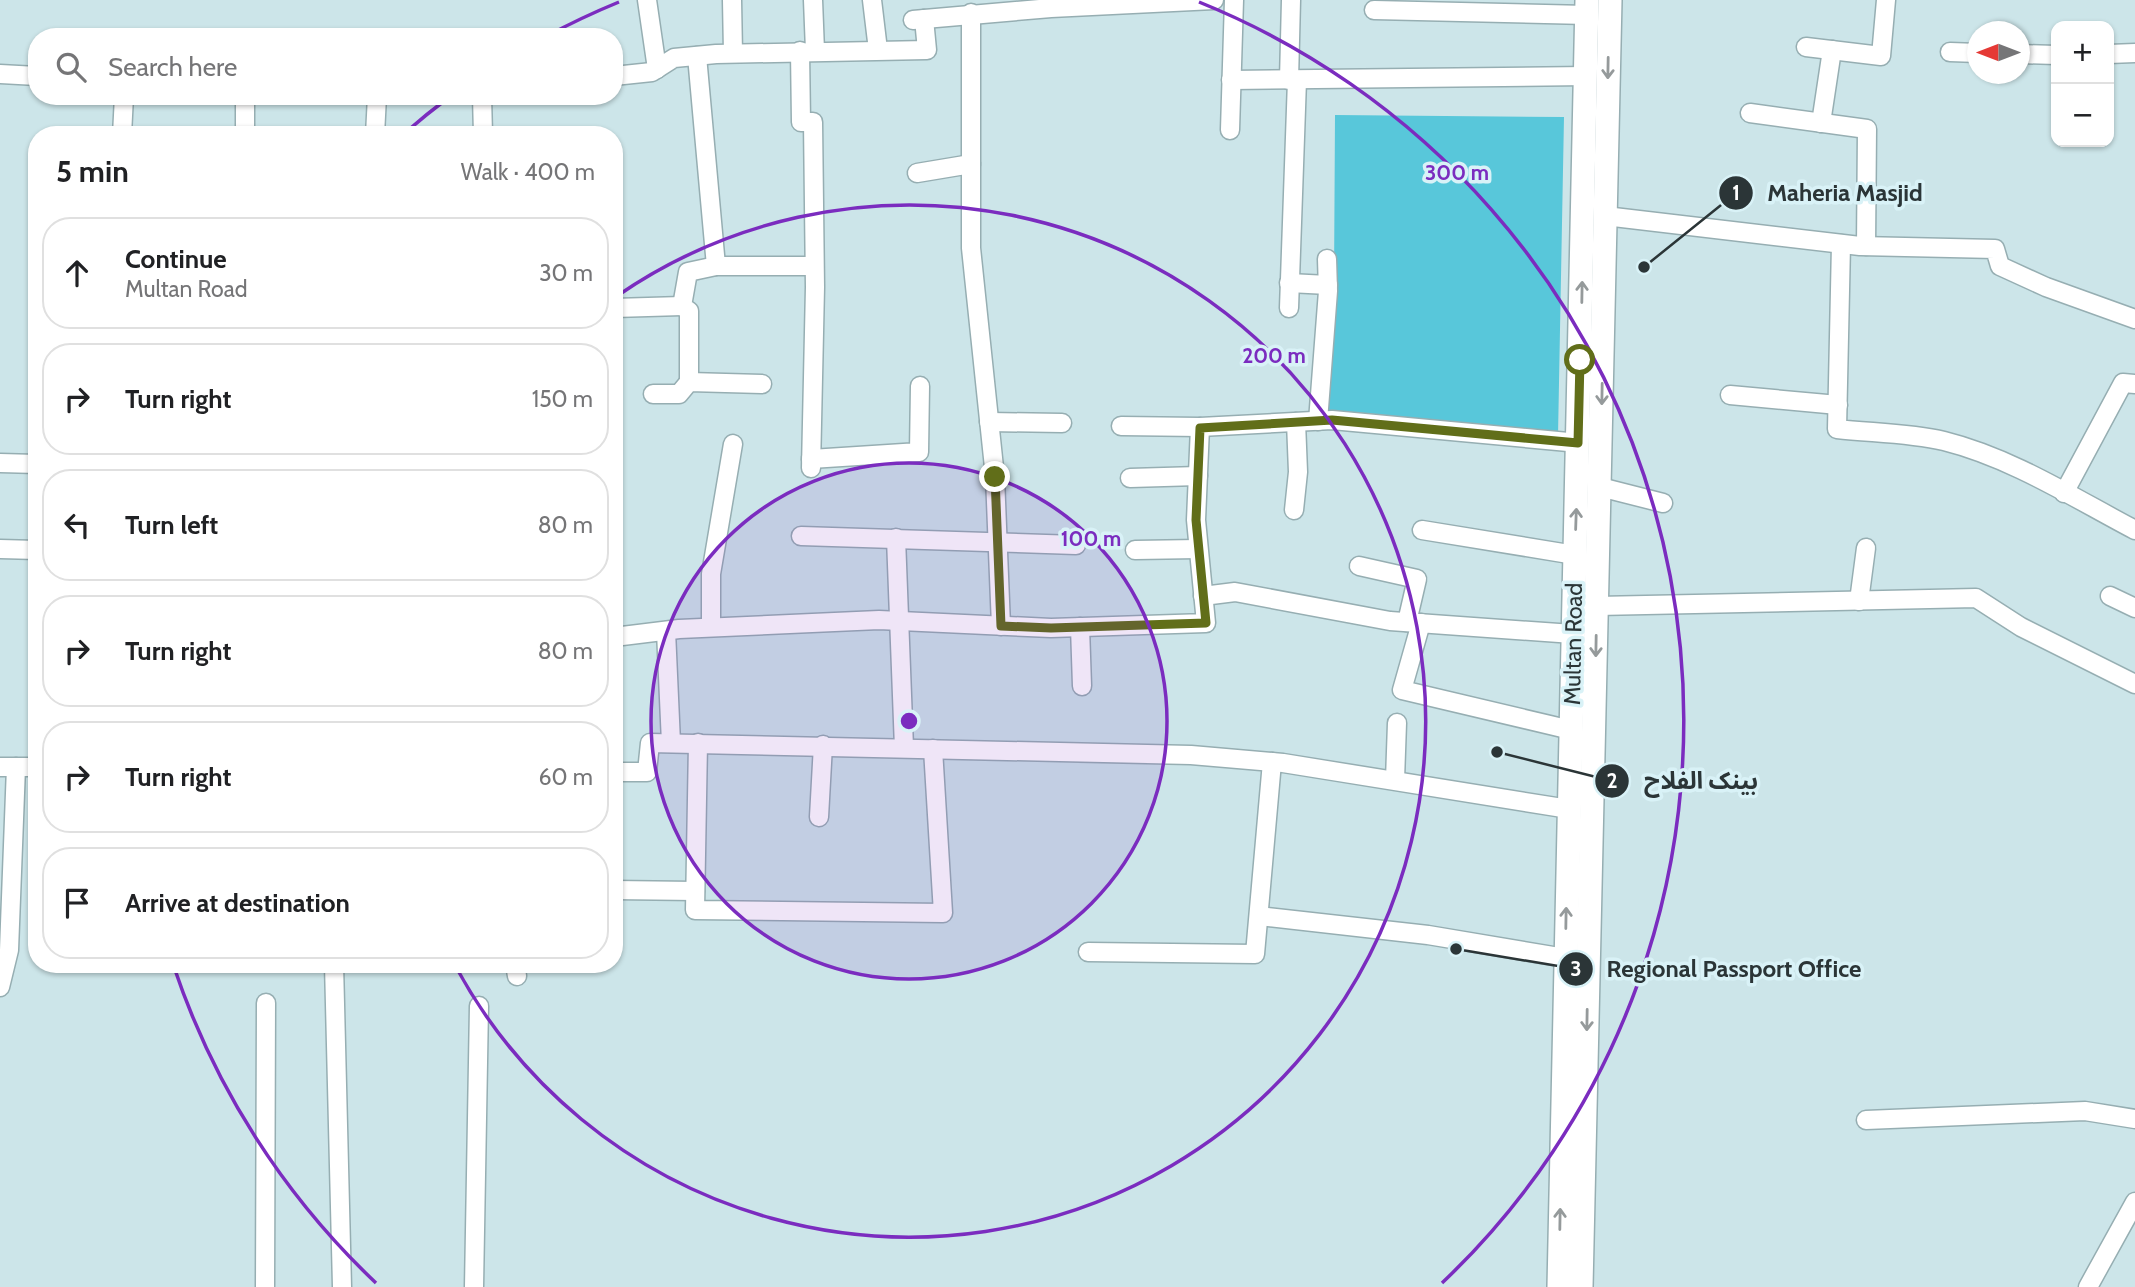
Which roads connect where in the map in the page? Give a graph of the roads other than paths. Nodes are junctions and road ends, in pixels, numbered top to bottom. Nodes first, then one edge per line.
1 (647, 0) edge
2 (732, 0) edge
3 (813, 0) edge
4 (872, 0) edge
5 (1214, 0) edge
6 (1234, 0) edge
7 (1291, 0) edge
8 (1610, 0) edge
9 (1886, 0) edge
10 (999, 6) edge
11 (1587, 7) edge
12 (1374, 10) dead end
13 (971, 13) junction
14 (1806, 47) dead end
15 (877, 50) junction
16 (1832, 50) junction
17 (808, 51) junction
18 (1950, 52) dead end
19 (733, 53) junction
20 (1967, 53) edge
21 (2135, 53) edge
22 (2030, 54) edge
23 (2114, 54) edge
24 (2051, 55) edge
25 (697, 56) junction
26 (657, 69) junction
27 (0, 74) edge
28 (623, 75) edge
29 (28, 76) edge
30 (1587, 76) junction
31 (1231, 80) junction
32 (1293, 80) junction
33 (124, 105) edge
34 (245, 105) edge
35 (376, 105) edge
36 (482, 105) edge
37 (1750, 113) dead end
38 (1821, 123) junction
39 (122, 126) edge
40 (245, 126) edge
41 (375, 126) edge
42 (483, 126) edge
43 (1230, 130) dead end
44 (971, 163) junction
45 (917, 173) dead end
46 (1605, 216) junction
47 (1841, 244) junction
48 (1866, 246) junction
49 (1327, 259) dead end
50 (716, 266) junction
51 (814, 266) junction
52 (1289, 283) junction
53 (1328, 285) junction
54 (682, 306) junction
55 (623, 308) edge
56 (1289, 308) dead end
57 (2135, 319) edge
58 (689, 382) junction
59 (762, 384) dead end
60 (2135, 384) edge
61 (920, 386) dead end
62 (653, 394) dead end
63 (1730, 395) dead end
64 (1838, 405) junction
65 (1318, 421) junction
66 (989, 422) junction
67 (1296, 422) junction
68 (1062, 424) dead end
69 (1121, 426) dead end
70 (1200, 428) junction
71 (1578, 443) junction
72 (733, 444) dead end
73 (0, 463) edge
74 (28, 464) edge
75 (1198, 477) junction
76 (1130, 478) dead end
77 (1600, 487) junction
78 (2064, 493) junction
79 (1663, 503) dead end
80 (1294, 510) dead end
81 (1422, 530) dead end
82 (2135, 530) edge
83 (800, 536) dead end
84 (895, 538) junction
85 (997, 542) junction
86 (1076, 545) dead end
87 (1866, 548) dead end
88 (0, 549) edge
89 (1198, 549) junction
90 (28, 550) edge
91 (1135, 550) dead end
92 (1575, 555) junction
93 (1359, 566) dead end
94 (1203, 596) junction
95 (2110, 596) dead end
96 (1858, 601) junction
97 (1597, 607) junction
98 (2135, 608) edge
99 (898, 621) junction
100 (1414, 622) junction
101 (1001, 626) junction
102 (711, 627) junction
103 (1080, 627) junction
104 (666, 631) junction
105 (1573, 634) junction
106 (623, 636) edge
107 (2135, 684) edge
108 (1082, 686) dead end
109 (1397, 723) dead end
110 (1571, 730) junction
111 (671, 743) junction
112 (698, 743) junction
113 (823, 745) junction
114 (904, 748) junction
115 (933, 749) junction
116 (1272, 762) junction
117 (8, 767) edge
118 (28, 767) edge
119 (623, 772) edge
120 (1395, 779) junction
121 (1569, 809) junction
122 (819, 817) dead end
123 (623, 890) edge
124 (695, 891) junction
125 (1259, 916) junction
126 (1088, 952) dead end
127 (1565, 958) junction
128 (334, 973) edge
129 (0, 987) edge
130 (266, 1003) dead end
131 (479, 1006) dead end
132 (2135, 1119) edge
133 (1866, 1120) dead end
134 (2132, 1214) edge
135 (265, 1287) edge
136 (342, 1287) edge
137 (474, 1287) edge
138 (1559, 1287) edge
139 (1581, 1287) edge
140 (2088, 1287) edge

1 - 26 street
2 - 19 street
3 - 17 street
4 - 15 street
5 - 10 street
6 - 31 street
7 - 32 street
8 -> 46 main road, Multan Road
9 - 16 street
10 - 13 street
11 - 12 street
11 - 30 main road, Multan Road
13 - 15 street
13 - 44 street
14 - 16 street
15 - 17 street
16 - 38 street
17 - 19 street
17 - 51 street
18 - 20 street
19 - 25 street
21 - 23 street
22 - 24 street
25 - 26 street
25 - 50 street
26 - 28 street
27 - 29 street
30 - 32 street
71 -> 30 main road, Multan Road
31 - 32 street
31 - 43 street
32 - 52 street
33 - 39 street
34 - 40 street
35 - 41 street
36 - 42 street
37 - 38 street
38 - 48 street
44 - 45 street
44 - 66 street
46 - 47 street
46 -> 77 main road, Multan Road
47 - 48 street
47 - 64 street
48 - 57 street
49 - 53 street
50 - 51 street
50 - 54 street
51 - 61 street
52 - 53 street
52 - 56 street
53 - 65 street
54 - 55 street
54 - 58 street
58 - 59 street
58 - 62 street
60 - 78 street
63 - 64 street
64 - 78 street
65 - 67 street
65 - 71 street
66 - 68 street
66 - 85 street
67 - 70 street
67 - 80 street
69 - 70 street
70 - 75 street
92 -> 71 main road, Multan Road
72 - 102 street
73 - 74 street
75 - 76 street
75 - 89 street
77 - 79 street
77 - 97 main road, Multan Road
78 - 82 street
81 - 92 street
83 - 84 street
84 - 85 street
84 - 99 street
85 - 86 street
85 - 101 street
87 - 96 street
88 - 90 street
89 - 91 street
89 - 94 street
92 - 105 main road, Multan Road
93 - 100 street
94 - 100 street
94 - 103 street
95 - 98 street
96 - 97 street
96 - 107 street
97 -> 139 main road, Multan Road
99 - 101 street
99 - 102 street
99 - 114 street
100 - 105 street
100 - 110 street
101 - 103 street
102 - 104 street
103 - 108 street
104 - 106 street
104 - 111 street
105 - 110 main road, Multan Road
109 - 120 street
110 - 121 main road, Multan Road
111 - 112 street
111 - 119 street
112 - 113 street
112 - 124 street
113 - 114 street
113 - 122 street
114 - 115 street
115 - 116 street
115 - 124 street
116 - 120 street
116 - 125 street
117 - 118 street
117 - 129 street
120 - 121 street
127 -> 121 main road, Multan Road
123 - 124 street
125 - 126 street
125 - 127 street
138 -> 127 main road, Multan Road
128 - 136 street
130 - 135 street
131 - 137 street
132 - 133 street
134 - 140 street

